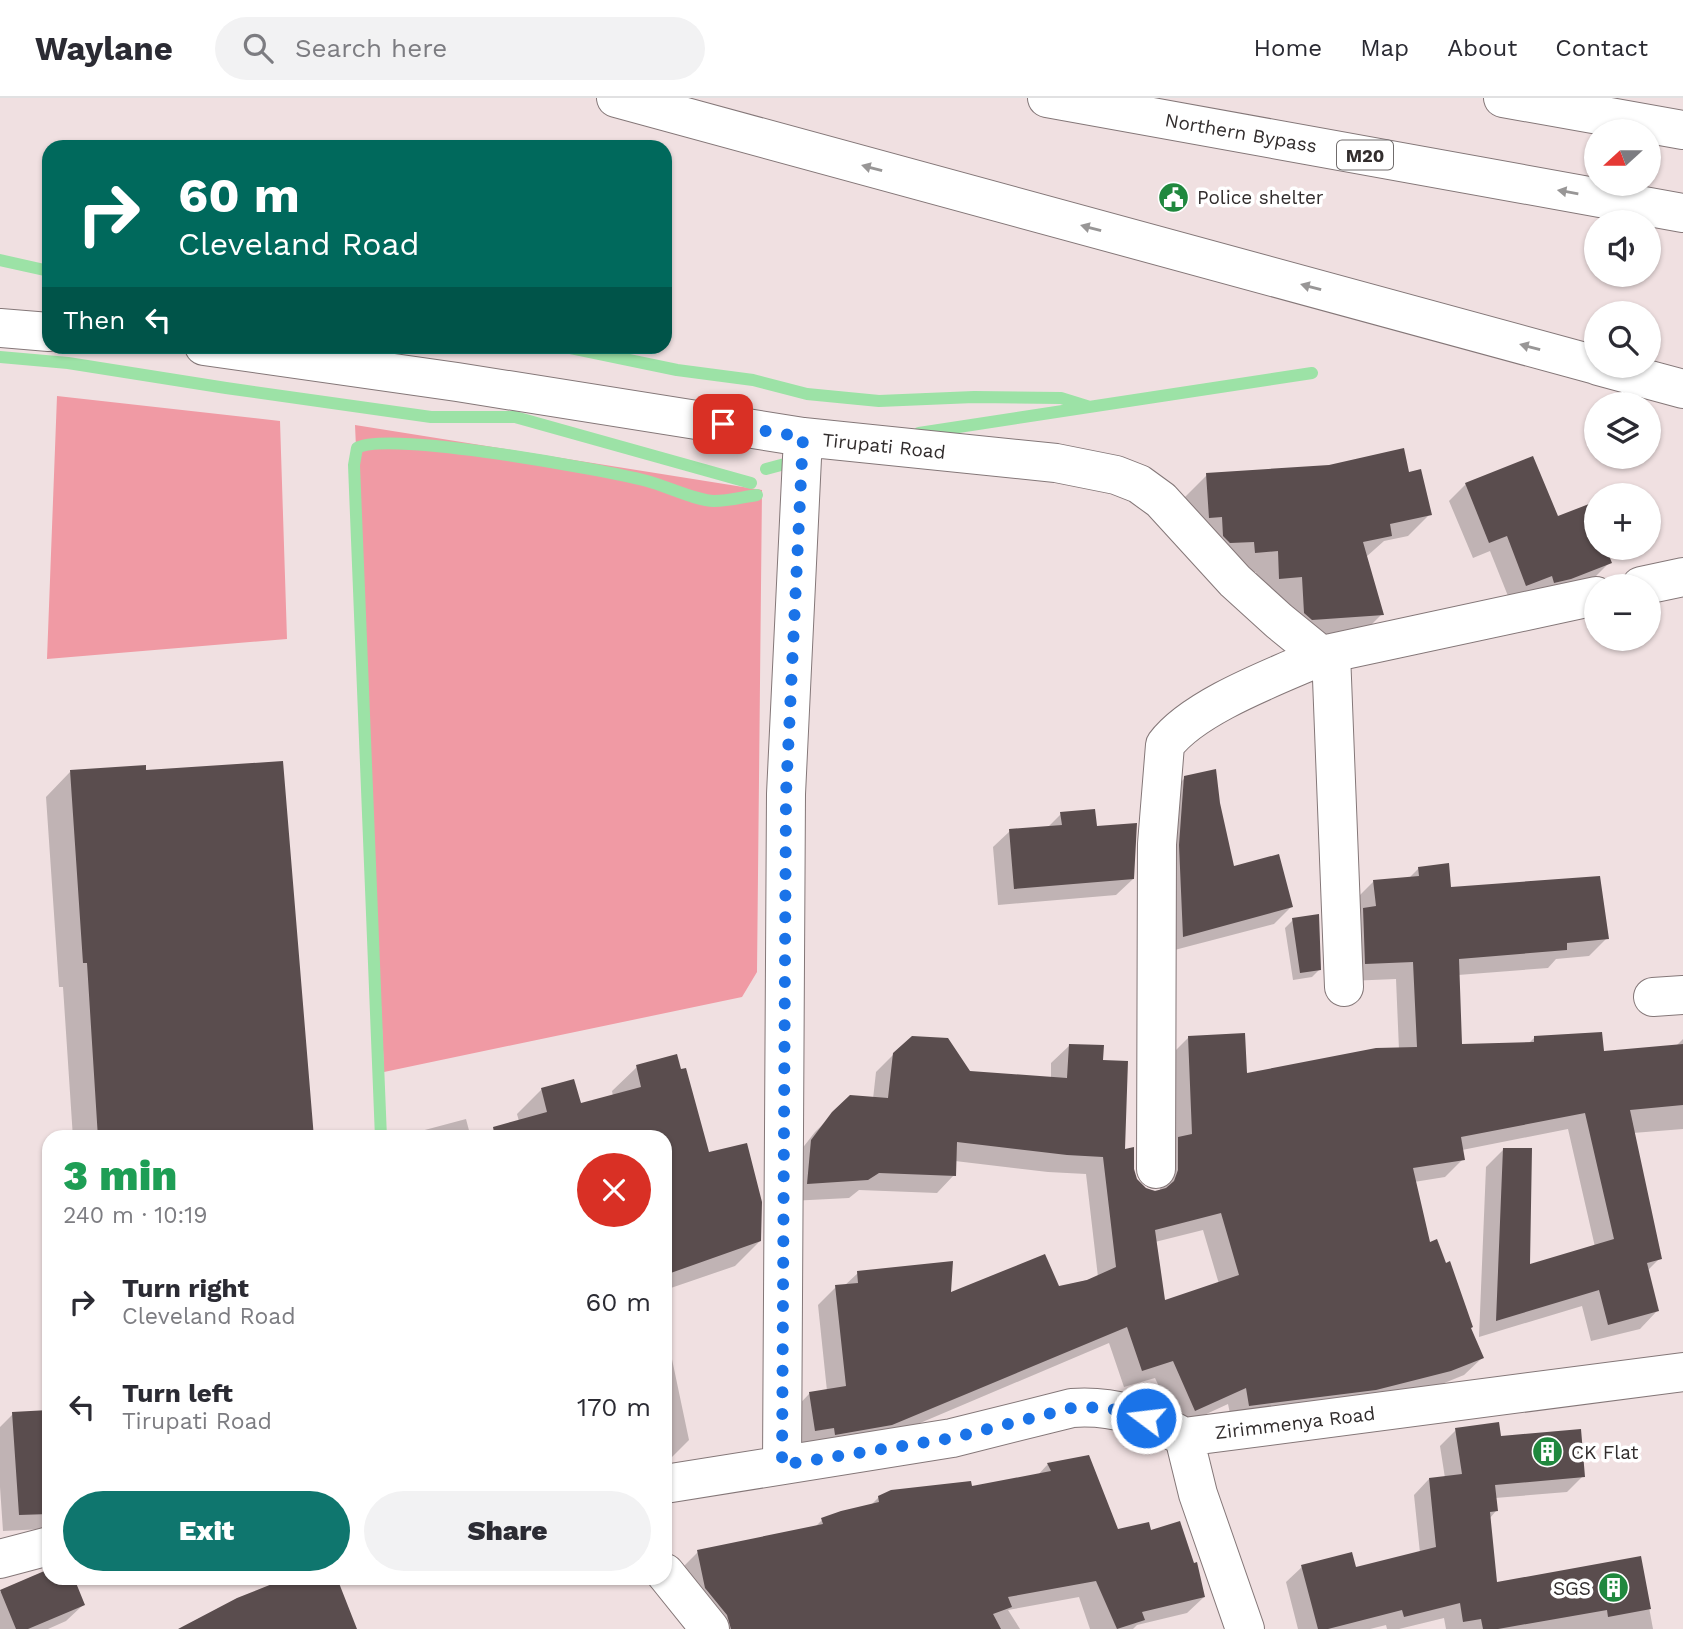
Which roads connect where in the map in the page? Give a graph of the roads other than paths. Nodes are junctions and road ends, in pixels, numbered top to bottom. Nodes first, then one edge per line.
1 (616, 98) edge
2 (1048, 98) edge
3 (1503, 98) edge
4 (1683, 130) edge
5 (1683, 213) edge
6 (0, 328) edge
7 (42, 331) edge
8 (260, 354) edge
9 (1584, 361) edge
10 (1644, 378) edge
11 (1683, 389) edge
12 (803, 437) junction
13 (1683, 577) edge
14 (1661, 582) edge
15 (1584, 599) edge
16 (1326, 654) junction
17 (1344, 987) dead end
18 (1156, 1170) dead end
19 (1683, 1372) edge
20 (1184, 1437) junction
21 (782, 1465) junction
22 (672, 1483) edge
23 (42, 1548) edge
24 (0, 1559) edge
25 (672, 1582) edge
26 (710, 1629) edge
27 (1245, 1629) edge

9 -> 1 main road
5 -> 2 main road, Northern Bypass / M20
3 - 4 main road
6 - 7 main road
8 - 12 main road, Tirupati Road
10 - 11 main road
12 - 16 main road, Tirupati Road
12 - 21 main road
13 - 14 main road
15 - 16 main road
16 - 17 main road
16 - 18 main road
19 - 20 main road, Zirimmenya Road
20 - 21 main road
20 - 27 main road
21 - 22 main road
23 - 24 main road
25 - 26 main road

